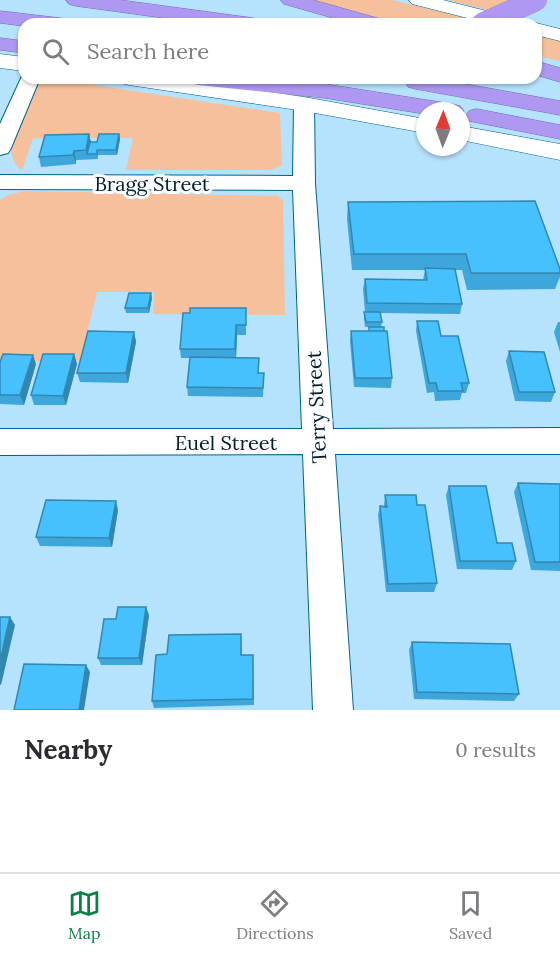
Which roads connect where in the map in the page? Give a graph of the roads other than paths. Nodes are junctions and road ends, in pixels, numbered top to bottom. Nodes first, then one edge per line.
1 (76, 0) edge
2 (291, 0) edge
3 (422, 0) edge
4 (536, 0) edge
5 (0, 17) edge
6 (209, 18) edge
7 (355, 18) edge
8 (492, 18) edge
9 (496, 18) edge
10 (18, 19) edge
11 (542, 30) edge
12 (560, 35) edge
13 (0, 44) edge
14 (18, 46) edge
15 (0, 61) edge
16 (18, 63) edge
17 (542, 71) edge
18 (560, 75) edge
19 (27, 84) edge
20 (169, 84) edge
21 (262, 84) edge
22 (430, 84) edge
23 (304, 104) junction
24 (416, 105) edge
25 (560, 108) edge
26 (470, 115) edge
27 (416, 124) edge
28 (560, 132) edge
29 (470, 135) edge
30 (0, 148) edge
31 (560, 152) edge
32 (0, 182) edge
33 (304, 183) junction
34 (560, 441) edge
35 (0, 442) edge
36 (317, 442) junction
37 (333, 710) edge

1 - 6 highway
2 - 7 highway
3 - 8 main road
4 - 9 highway, bridge
5 - 10 highway
11 - 12 main road
13 - 14 highway
15 - 16 main road
17 - 18 highway
19 - 30 street
20 - 23 main road
21 - 24 highway
22 - 25 highway
23 - 27 main road
23 - 33 street, Terry Street
26 - 28 highway
29 - 31 main road
32 - 33 street, Bragg Street
33 - 36 street, Terry Street
34 - 36 street, Euel Street
35 - 36 street, Euel Street
36 - 37 street, Terry Street

